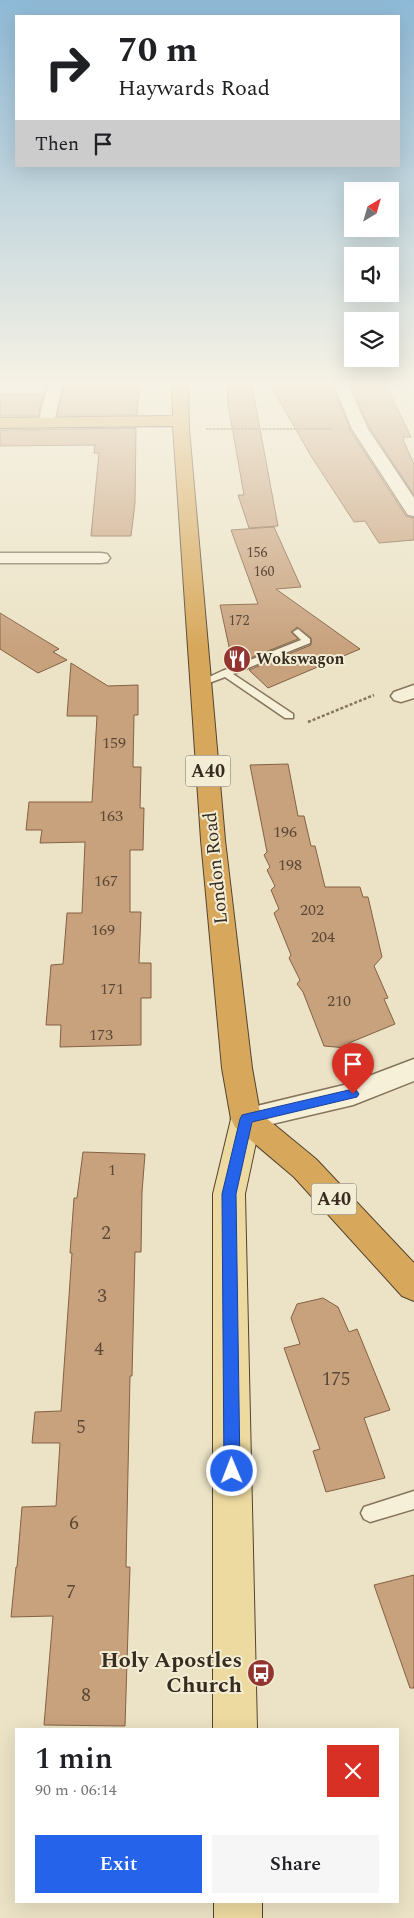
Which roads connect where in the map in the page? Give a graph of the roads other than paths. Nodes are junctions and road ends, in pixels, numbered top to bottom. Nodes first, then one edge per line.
1 (185, 470) edge
2 (387, 470) edge
3 (414, 511) edge
4 (0, 558) edge
5 (101, 558) dead end
6 (298, 632) dead end
7 (225, 673) junction
8 (201, 683) junction
9 (289, 716) road end
10 (414, 1070) edge
11 (246, 1119) junction
12 (414, 1286) edge
13 (414, 1500) edge
14 (370, 1513) dead end
15 (235, 1728) edge
16 (238, 1903) edge
17 (238, 1918) edge

1 - 8 highway, London Road / A40
2 - 3 street
4 - 5 street
6 - 7 lane
7 - 8 lane
7 - 9 lane
8 - 11 highway, London Road / A40
10 - 11 street
11 - 12 highway, A40
11 - 15 main road
13 - 14 lane
16 - 17 main road

